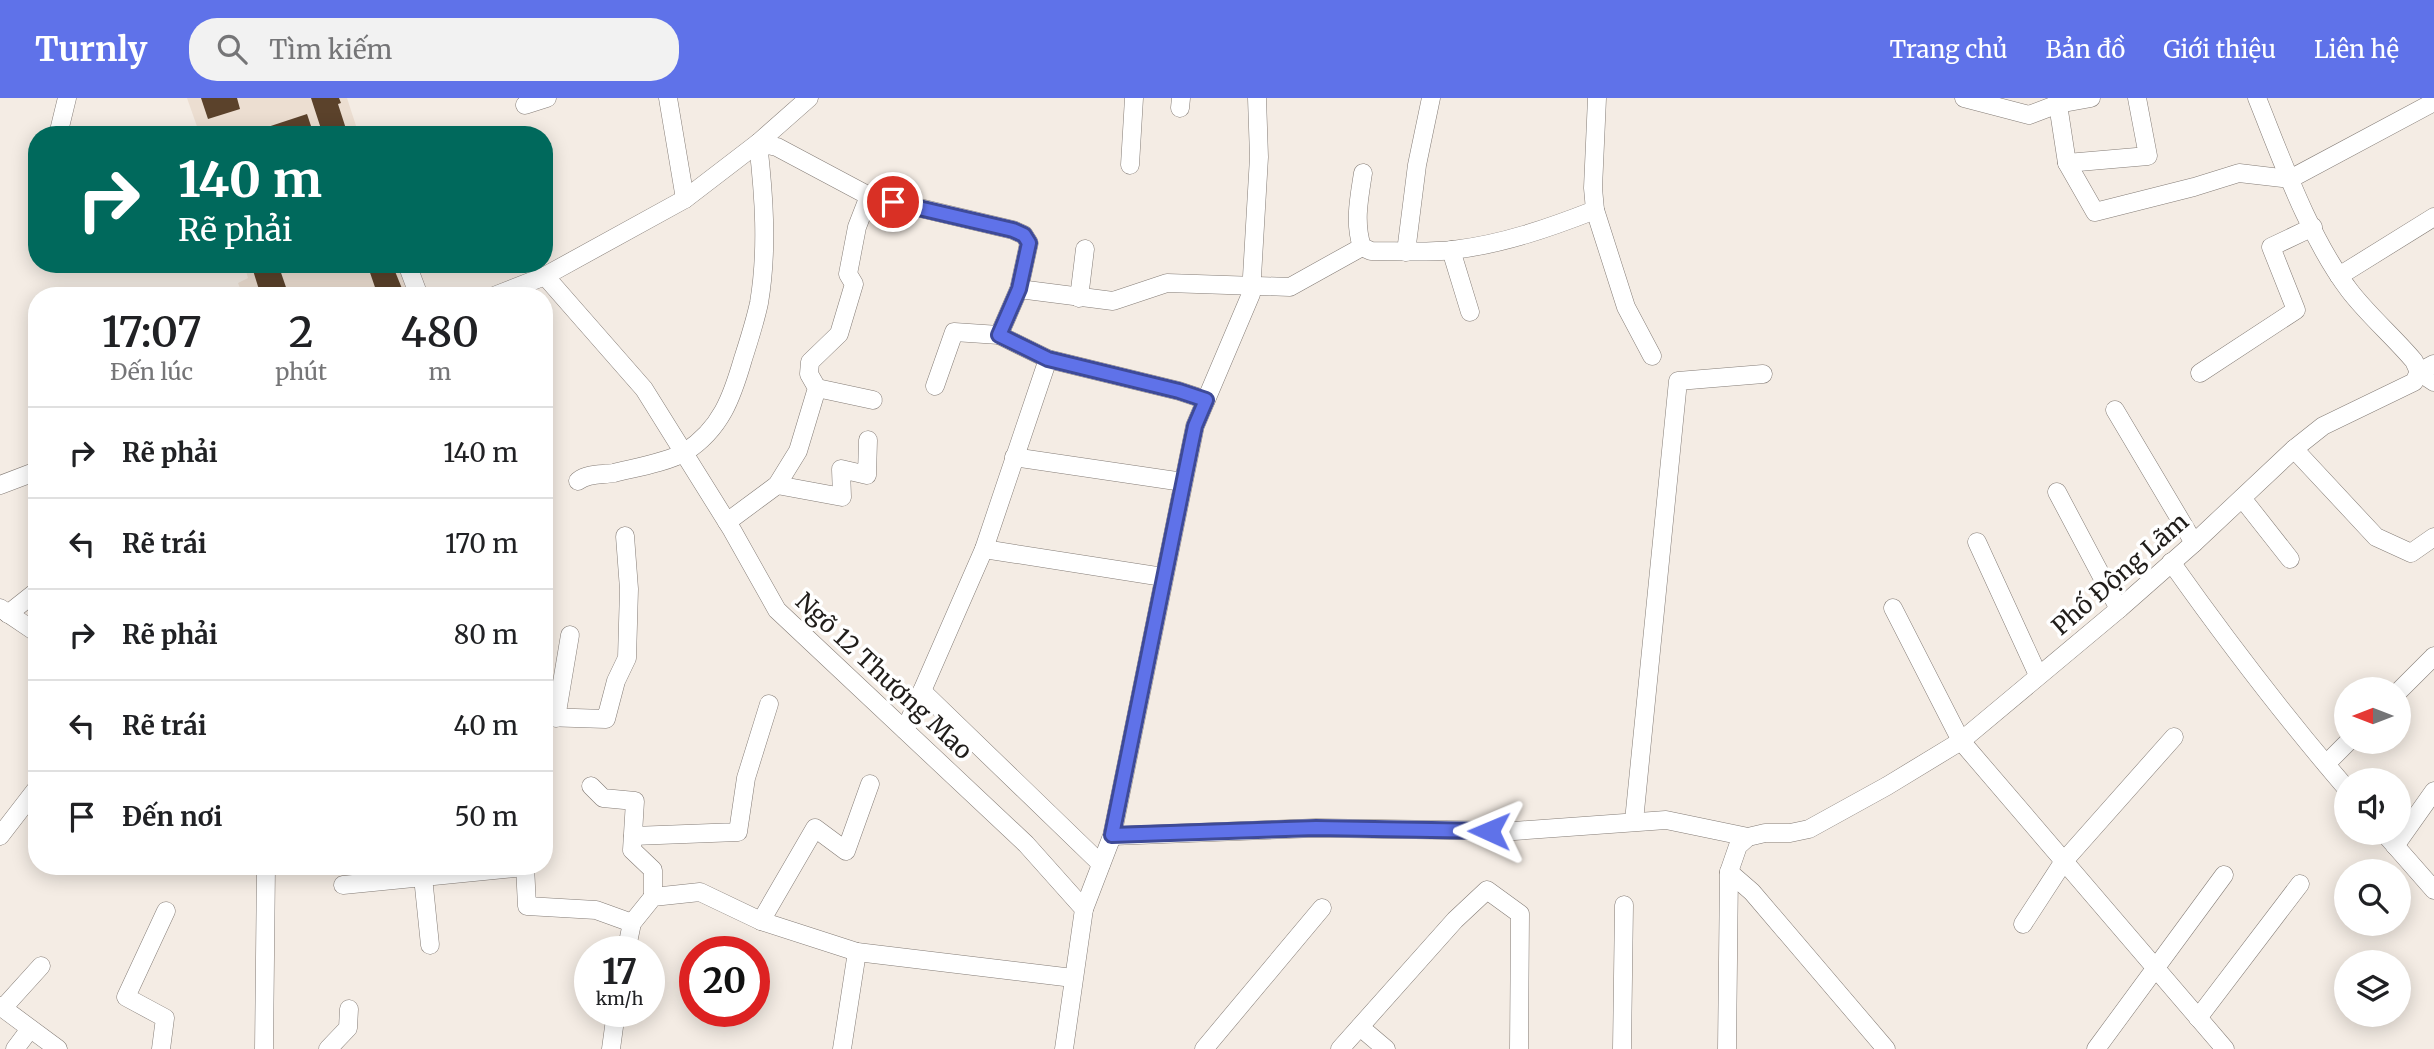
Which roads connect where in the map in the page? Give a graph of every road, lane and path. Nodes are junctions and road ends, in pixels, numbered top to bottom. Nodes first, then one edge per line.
1 (67, 98) edge
2 (547, 98) edge
3 (668, 98) edge
4 (809, 98) edge
5 (1134, 98) edge
6 (1257, 98) edge
7 (1431, 98) edge
8 (1597, 98) edge
9 (1964, 98) edge
10 (2091, 98) edge
11 (2137, 98) edge
12 (2257, 98) edge
13 (2058, 101) edge
14 (2434, 102) edge
15 (525, 105) dead end
16 (60, 126) edge
17 (758, 143) junction
18 (2067, 163) junction
19 (1130, 165) dead end
20 (1363, 173) dead end
21 (2290, 179) junction
22 (869, 196) junction
23 (685, 199) junction
24 (1595, 210) junction
25 (2434, 217) edge
26 (2313, 227) junction
27 (1362, 247) junction
28 (1085, 249) dead end
29 (1451, 250) junction
30 (1406, 252) junction
31 (553, 272) edge
32 (550, 273) edge
33 (545, 276) junction
34 (2339, 276) junction
35 (517, 287) edge
36 (1252, 287) junction
37 (1019, 289) junction
38 (1079, 298) junction
39 (1470, 312) dead end
40 (999, 335) junction
41 (1651, 356) dead end
42 (1048, 359) junction
43 (2427, 368) edge
44 (2200, 373) dead end
45 (1763, 374) dead end
46 (2434, 383) edge
47 (935, 386) dead end
48 (817, 388) junction
49 (873, 400) dead end
50 (1206, 400) junction
51 (2115, 410) dead end
52 (868, 440) dead end
53 (2294, 449) junction
54 (685, 452) junction
55 (1014, 457) junction
56 (28, 474) edge
57 (578, 481) dead end
58 (1183, 482) junction
59 (0, 485) edge
60 (777, 485) junction
61 (2057, 492) dead end
62 (2242, 498) junction
63 (727, 522) junction
64 (625, 536) dead end
65 (2434, 537) edge
66 (1977, 541) dead end
67 (2194, 543) junction
68 (984, 549) junction
69 (2290, 559) dead end
70 (2171, 562) junction
71 (1163, 577) junction
72 (28, 596) edge
73 (1893, 608) dead end
74 (2119, 610) junction
75 (4, 611) edge
76 (28, 627) edge
77 (570, 635) dead end
78 (2434, 656) edge
79 (2038, 676) junction
80 (2412, 678) edge
81 (922, 691) junction
82 (769, 704) dead end
83 (553, 706) edge
84 (553, 718) edge
85 (905, 730) junction
86 (2174, 737) dead end
87 (1961, 741) junction
88 (2336, 754) edge
89 (2326, 764) junction
90 (2334, 774) edge
91 (870, 784) dead end
92 (591, 786) dead end
93 (2434, 791) edge
94 (28, 800) edge
95 (2411, 816) edge
96 (1634, 821) junction
97 (1112, 835) junction
98 (0, 836) edge
99 (633, 836) junction
100 (1748, 837) junction
101 (2394, 845) edge
102 (2064, 861) junction
103 (1101, 864) junction
104 (1729, 872) junction
105 (266, 875) edge
106 (443, 875) edge
107 (525, 875) edge
108 (2224, 875) dead end
109 (423, 877) junction
110 (2300, 884) dead end
111 (342, 885) dead end
112 (2434, 890) edge
113 (653, 897) junction
114 (1623, 905) dead end
115 (1322, 908) dead end
116 (1084, 909) junction
117 (166, 911) dead end
118 (761, 921) junction
119 (632, 923) junction
120 (2023, 924) dead end
121 (629, 936) edge
122 (430, 945) dead end
123 (857, 952) junction
124 (41, 966) dead end
125 (2155, 967) junction
126 (1073, 978) junction
127 (2, 1007) edge
128 (349, 1009) dead end
129 (2198, 1018) junction
130 (614, 1027) edge
131 (1360, 1027) junction
132 (30, 1029) junction
133 (1214, 1045) edge
134 (15, 1049) edge
135 (58, 1049) edge
136 (161, 1049) edge
137 (264, 1049) edge
138 (328, 1049) edge
139 (611, 1049) edge
140 (842, 1049) edge
141 (1064, 1049) edge
142 (1339, 1049) edge
143 (1386, 1049) edge
144 (1519, 1049) edge
145 (1622, 1049) edge
146 (1727, 1049) edge
147 (1886, 1049) edge
148 (2096, 1049) edge
149 (2225, 1049) edge

1 - 16 street
2 - 15 street
3 - 23 street
4 - 17 street
5 - 19 street
6 - 36 street
7 - 30 street
8 - 24 street
9 - 13 street
10 - 13 street
11 - 18 street
12 - 21 street
13 - 18 street
14 - 21 street
17 - 22 street
17 - 23 street
17 - 54 street
18 - 21 street
20 - 27 street
21 - 26 street
22 - 37 street
22 - 48 street
23 - 31 street
24 - 29 street
24 - 41 street
25 - 34 street
26 - 34 street
26 - 44 street
27 - 30 street
27 - 36 street
28 - 38 street
29 - 30 street
29 - 39 street
32 - 33 street
33 - 35 street
33 - 54 street, Ngõ 12 Thượng Mao
34 - 43 street
36 - 38 street
36 - 50 street
37 - 38 street
37 - 40 street
40 - 42 street
40 - 47 street
42 - 50 street
42 - 55 street
43 - 46 street
43 - 53 street, Phố Động Lãm
45 - 96 street
48 - 49 street
48 - 60 street
50 - 58 street
51 - 67 street
52 - 60 street
53 - 62 street, Phố Động Lãm
53 - 65 street
54 - 57 street
54 - 63 street, Ngõ 12 Thượng Mao
55 - 58 street
55 - 68 street
56 - 59 street
58 - 71 street
60 - 63 street
61 - 74 street
62 - 67 street, Phố Động Lãm
62 - 69 street
63 - 85 street, Ngõ 12 Thượng Mao
64 - 84 street
66 - 79 street
67 - 70 street, Phố Động Lãm
68 - 71 street
68 - 81 street
70 - 74 street, Phố Động Lãm
70 - 89 street
71 - 97 street
72 - 75 street
73 - 87 street
74 - 79 street, Phố Động Lãm
75 - 76 street
77 - 83 street
78 - 80 street
79 - 87 street, Phố Động Lãm
81 - 85 street
81 - 103 street
82 - 99 street
85 - 116 street, Ngõ 12 Thượng Mao
86 - 102 street
87 - 100 street, Phố Động Lãm
87 - 102 street
88 - 89 street
89 - 90 street
91 - 118 street
92 - 99 street
93 - 95 street
94 - 98 street
96 - 97 street, Phố Động Lãm
96 - 100 street, Phố Động Lãm
97 - 103 street
99 - 113 street
100 - 104 street
101 - 112 street
102 - 120 street
102 - 125 street
103 - 116 street
104 - 146 street
104 - 147 street
105 - 137 street
106 - 109 street
107 - 119 street
108 - 125 street
109 - 111 street
109 - 122 street
110 - 129 street
113 - 118 street
113 - 119 street
114 - 145 street
115 - 133 street
116 - 126 street
117 - 136 street
118 - 123 street
119 - 121 street
123 - 126 street
123 - 140 street
124 - 127 street
125 - 129 street
125 - 148 street
126 - 141 street
127 - 132 street
128 - 138 street
129 - 149 street
130 - 139 street
131 - 142 street
131 - 143 street
131 - 144 street
132 - 134 street
132 - 135 street

